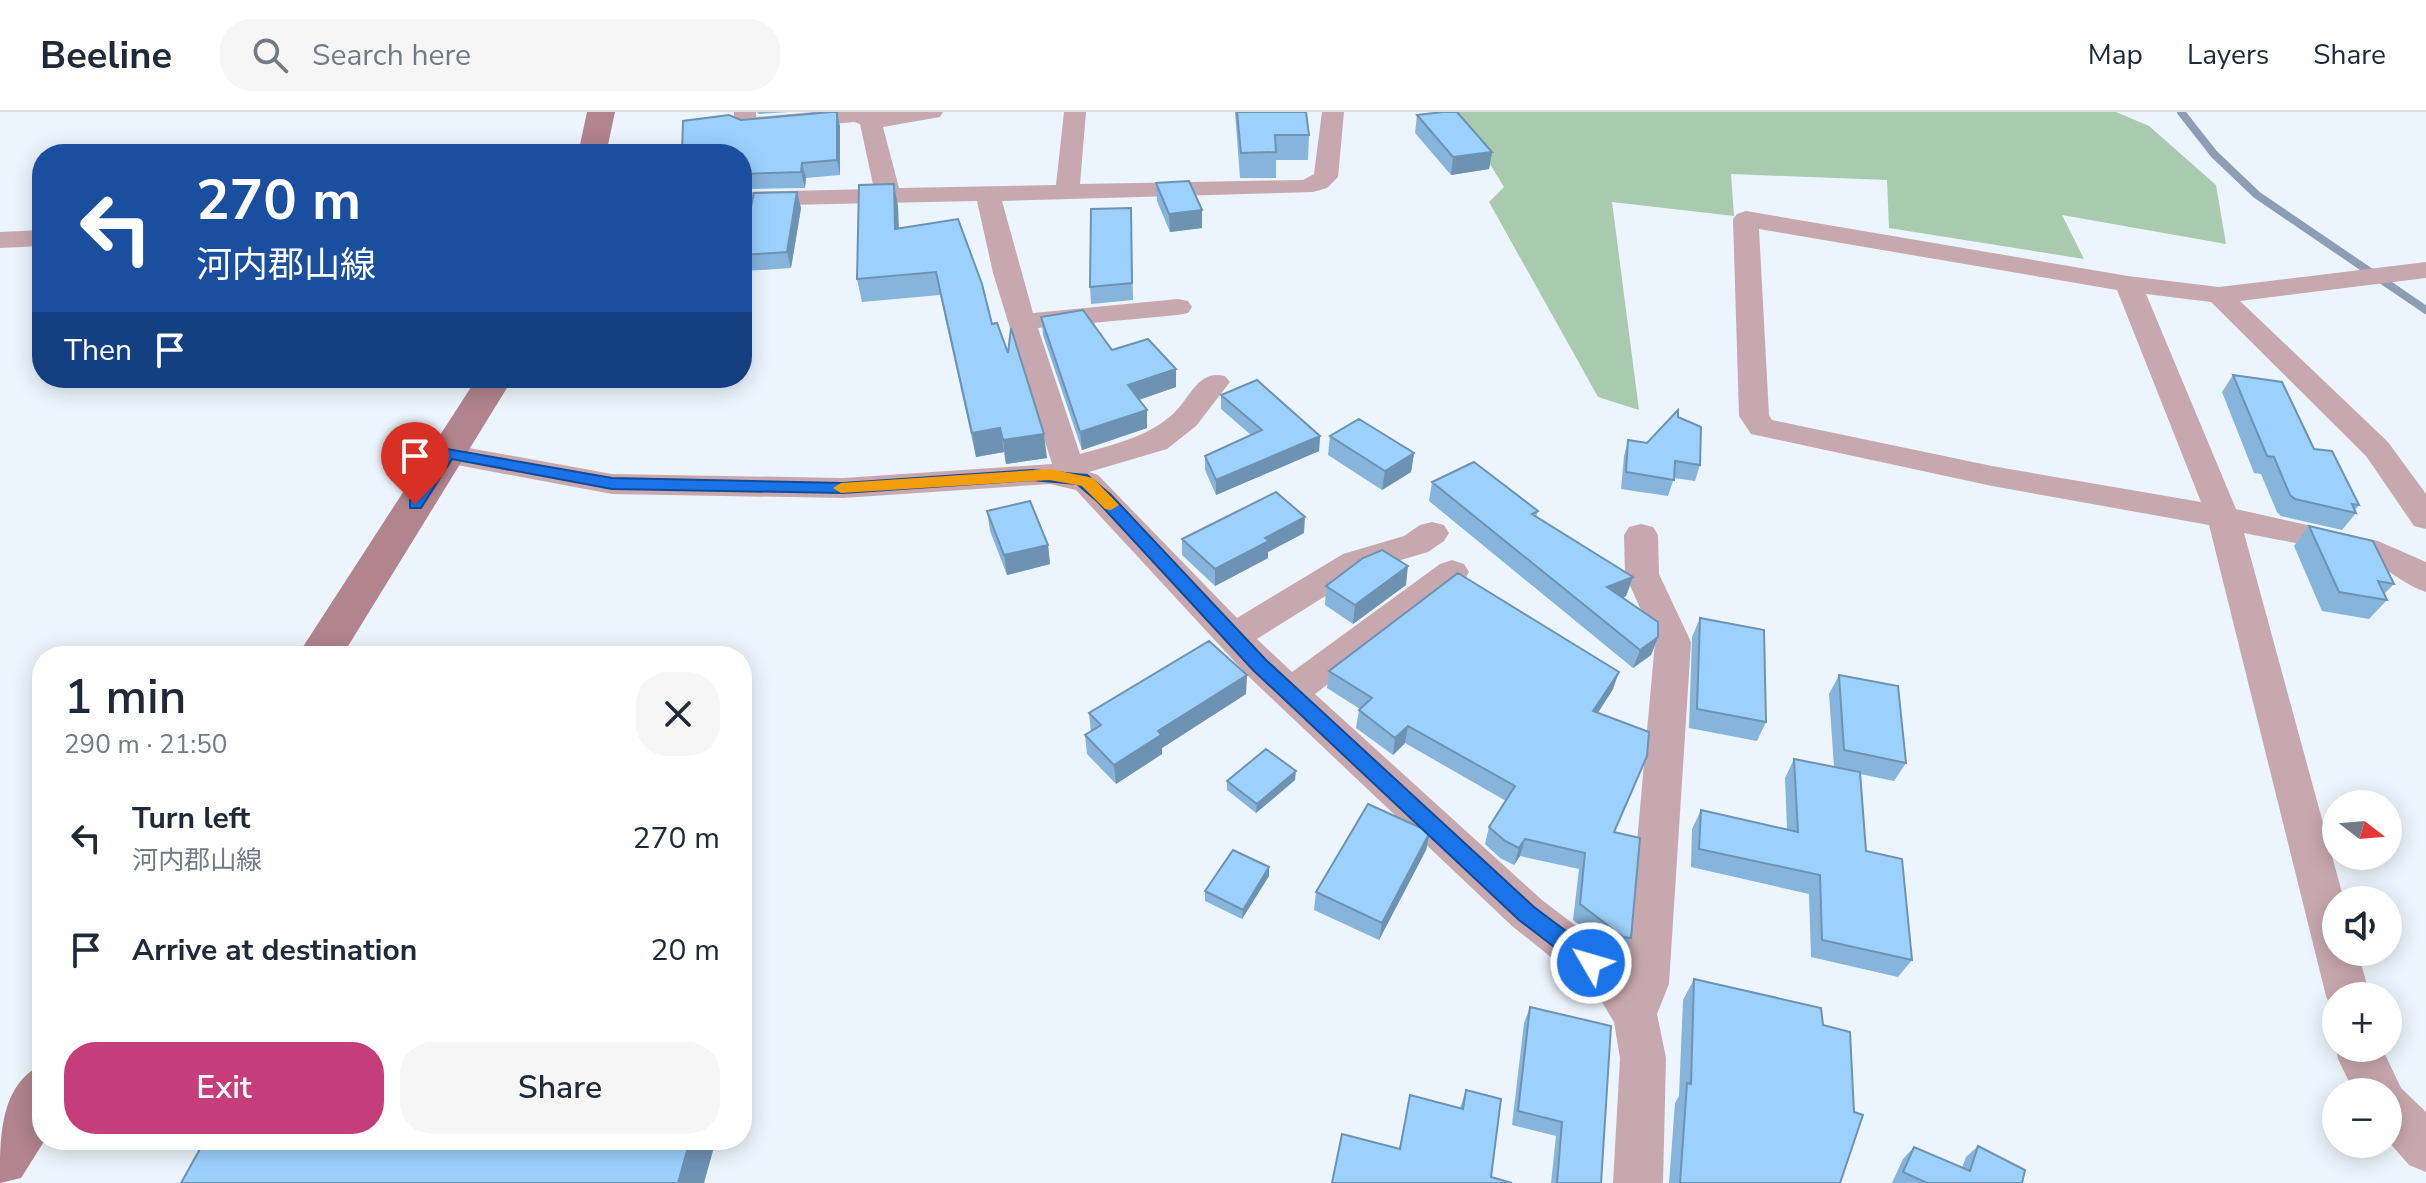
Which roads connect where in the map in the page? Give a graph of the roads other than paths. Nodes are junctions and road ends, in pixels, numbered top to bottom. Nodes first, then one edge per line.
1 (601, 112) edge
2 (745, 112) edge
3 (932, 112) edge
4 (1075, 112) edge
5 (1333, 112) edge
6 (873, 121) junction
7 (594, 144) edge
8 (1067, 192) junction
9 (988, 194) junction
10 (888, 195) junction
11 (752, 199) edge
12 (32, 238) edge
13 (0, 240) edge
14 (2426, 270) edge
15 (2128, 284) junction
16 (2219, 295) junction
17 (1178, 307) dead end
18 (1022, 322) junction
19 (1215, 382) dead end
20 (489, 388) edge
21 (447, 454) junction
22 (1070, 472) junction
23 (2223, 517) junction
24 (2426, 518) edge
25 (1432, 533) dead end
26 (1641, 535) dead end
27 (1452, 572) dead end
28 (2426, 580) edge
29 (1234, 637) junction
30 (325, 646) edge
31 (1290, 693) junction
32 (2322, 897) edge
33 (1631, 1009) junction
34 (32, 1107) edge
35 (2402, 1121) edge
36 (2426, 1148) edge
37 (0, 1157) edge
38 (1638, 1183) edge

1 - 7 main road
2 - 6 street
3 - 6 street
4 - 8 street
5 - 8 street
6 - 10 street
8 - 9 street
9 - 10 street
9 - 18 street
10 - 11 street
12 - 13 street
14 - 16 street
15 - 16 street
15 - 23 street
15 - 23 street
16 - 24 street
17 - 18 street
18 - 22 street
19 - 22 street
20 - 21 main road
21 - 22 street
21 - 30 main road
22 - 29 street
23 - 28 street
23 - 32 street
25 - 29 street
26 - 33 street
27 - 31 street
29 - 31 street
31 - 33 street
33 - 38 street
34 - 37 main road
35 - 36 street

